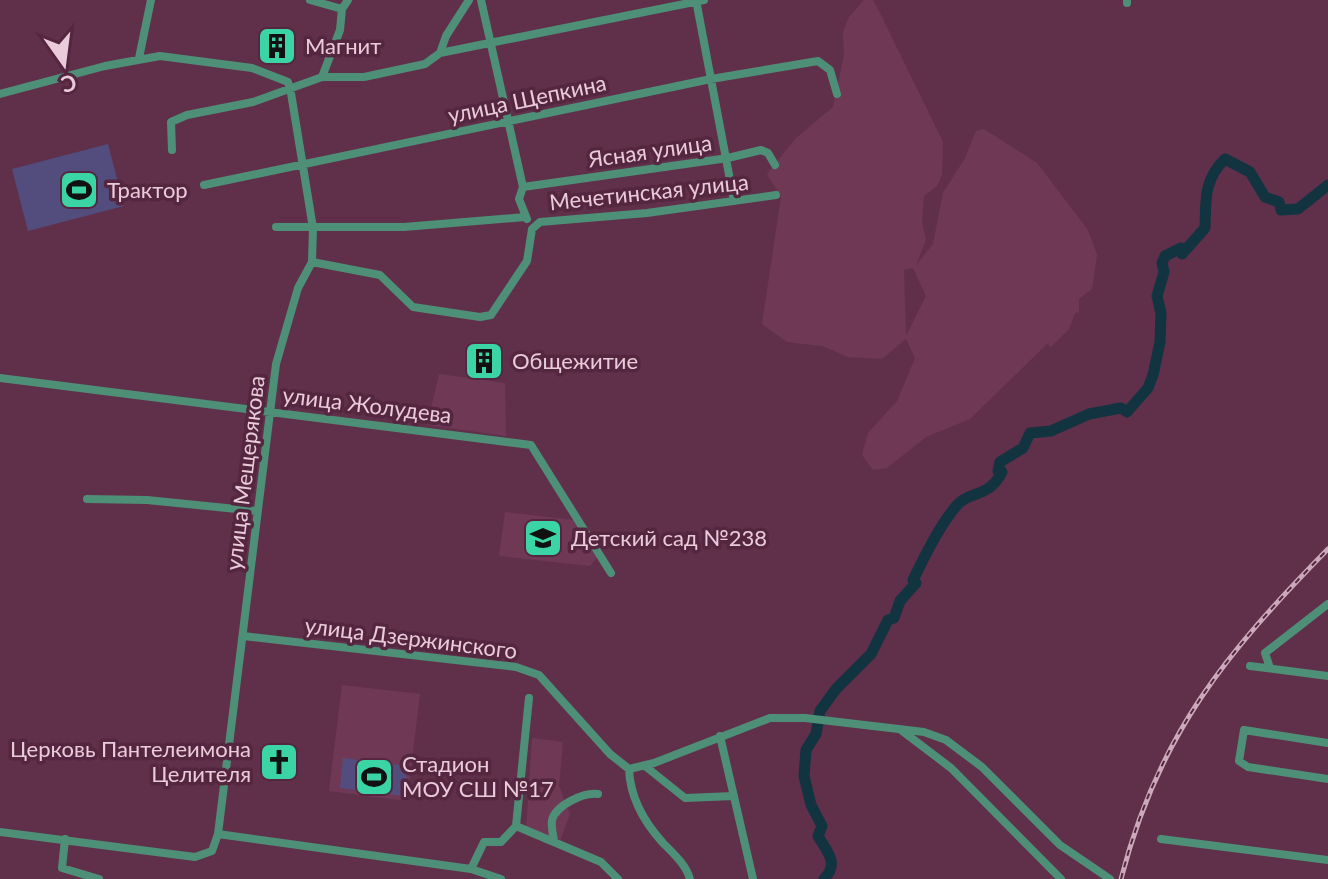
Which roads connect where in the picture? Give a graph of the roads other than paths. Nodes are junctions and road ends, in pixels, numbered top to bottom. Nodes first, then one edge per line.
1 (151, 0) edge
2 (310, 0) edge
3 (348, 0) edge
4 (457, 0) edge
5 (469, 0) edge
6 (481, 0) edge
7 (699, 1) edge
8 (342, 9) junction
9 (460, 10) junction
10 (490, 44) junction
11 (440, 53) junction
12 (139, 58) junction
13 (322, 77) junction
14 (711, 79) junction
15 (290, 87) junction
16 (0, 94) edge
17 (837, 94) dead end
18 (506, 122) junction
19 (172, 150) dead end
20 (728, 158) junction
21 (302, 163) junction
22 (775, 165) dead end
23 (204, 185) dead end
24 (523, 187) junction
25 (776, 195) dead end
26 (734, 201) junction
27 (525, 217) junction
28 (534, 226) junction
29 (276, 227) dead end
30 (313, 228) junction
31 (312, 262) junction
32 (0, 378) edge
33 (269, 410) junction
34 (87, 499) dead end
35 (257, 511) junction
36 (611, 573) dead end
37 (1328, 604) edge
38 (243, 636) junction
39 (1250, 666) dead end
40 (1270, 668) junction
41 (1328, 676) edge
42 (529, 698) dead end
43 (899, 729) junction
44 (720, 736) junction
45 (1328, 743) edge
46 (645, 766) junction
47 (629, 769) junction
48 (1328, 779) edge
49 (598, 794) dead end
50 (734, 796) junction
51 (516, 826) junction
52 (0, 832) edge
53 (218, 834) junction
54 (65, 839) junction
55 (1161, 839) dead end
56 (554, 841) junction
57 (1328, 860) edge
58 (62, 868) junction
59 (471, 869) junction
60 (609, 876) edge
61 (62, 879) edge
62 (99, 879) edge
63 (501, 879) edge
64 (618, 879) edge
65 (690, 879) edge
66 (753, 879) edge
67 (1061, 879) edge
68 (1110, 879) edge

1 - 12 street
2 - 8 street
3 - 8 street
4 - 9 street
5 - 9 street
6 - 10 street
7 - 10 street
7 - 14 street
8 - 13 street
9 - 11 street
10 - 11 street
10 - 18 street
11 - 13 street
12 - 15 street
12 - 16 street
13 - 15 street
14 - 17 street, улица Щепкина
14 - 18 street, улица Щепкина
14 - 20 street
15 - 19 street
15 - 21 street, улица Мещерякова
18 - 21 street, улица Щепкина
18 - 24 street
20 - 22 street, Ясная улица
20 - 24 street, Ясная улица
20 - 26 street
21 - 23 street, улица Щепкина
21 - 30 street, улица Мещерякова
24 - 27 street
25 - 26 street, Мечетинская улица
26 - 28 street, Мечетинская улица
27 - 28 street
27 - 30 street
28 - 31 street, Мечетинская улица
29 - 30 street
30 - 31 street, улица Мещерякова
31 - 33 street, улица Мещерякова
32 - 33 street, улица Жолудева
33 - 35 street, улица Мещерякова
33 - 36 street, улица Жолудева
34 - 35 street
35 - 38 street, улица Мещерякова
37 - 40 street
38 - 47 street, улица Дзержинского
38 - 53 street, улица Мещерякова
39 - 40 street
40 - 41 street
42 - 51 street
43 - 44 street
43 - 67 street
43 - 68 street
44 - 46 street
44 - 50 street
45 - 48 street
46 - 47 street
46 - 50 street
47 - 65 street
49 - 56 street
50 - 66 street
51 - 56 street
51 - 59 street
52 - 54 street
53 - 54 street
53 - 59 street
54 - 58 street
55 - 57 street
56 - 60 street
58 - 61 street
58 - 62 street
59 - 63 street
60 - 64 street

